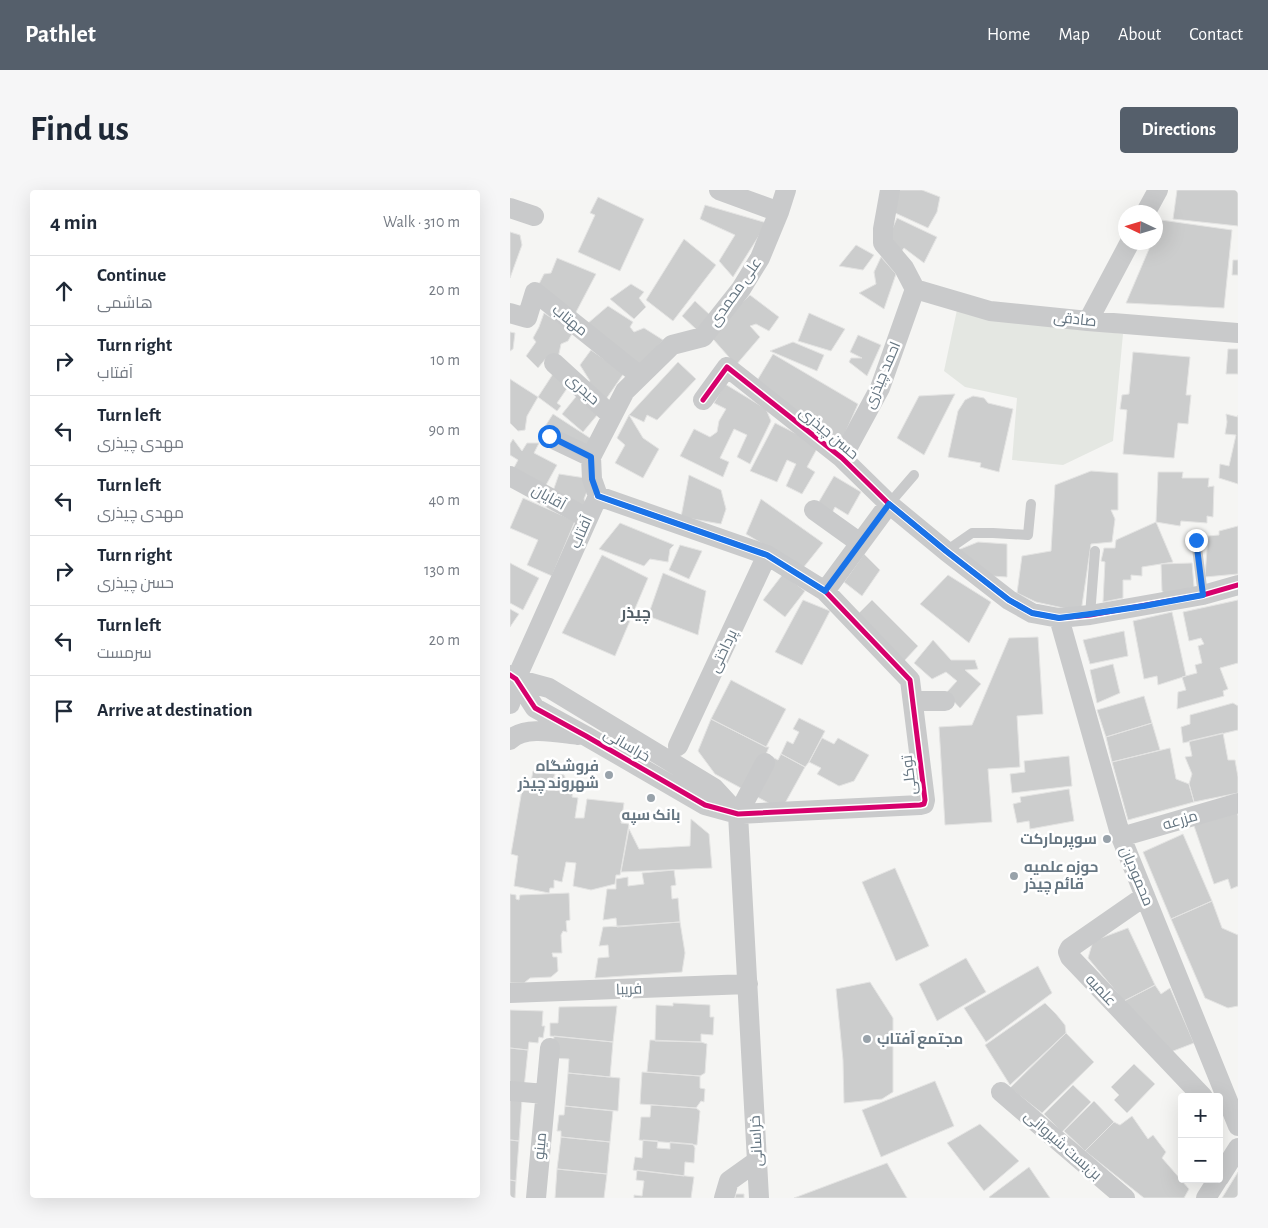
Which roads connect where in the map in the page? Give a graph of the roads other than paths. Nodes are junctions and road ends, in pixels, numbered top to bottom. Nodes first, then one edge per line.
1 (719, 190) edge
2 (786, 190) edge
3 (890, 190) edge
4 (1158, 190) edge
5 (1150, 205) edge
6 (510, 208) edge
7 (779, 212) junction
8 (534, 216) dead end
9 (1126, 250) edge
10 (915, 288) junction
11 (510, 313) edge
12 (1088, 321) junction
13 (1238, 333) edge
14 (554, 363) dead end
15 (640, 376) junction
16 (703, 400) dead end
17 (612, 416) junction
18 (549, 436) dead end
19 (591, 457) junction
20 (842, 458) junction
21 (914, 475) dead end
22 (510, 476) edge
23 (598, 496) junction
24 (889, 504) junction
25 (1032, 504) dead end
26 (814, 510) dead end
27 (587, 518) junction
28 (1196, 540) dead end
29 (860, 542) junction
30 (946, 551) junction
31 (1095, 551) dead end
32 (767, 555) junction
33 (1238, 585) edge
34 (825, 591) junction
35 (1203, 595) junction
36 (1090, 614) junction
37 (1059, 618) junction
38 (513, 677) edge
39 (913, 701) junction
40 (945, 701) dead end
41 (510, 704) edge
42 (586, 736) junction
43 (510, 740) edge
44 (678, 746) dead end
45 (765, 763) dead end
46 (1238, 803) edge
47 (738, 814) junction
48 (1121, 837) junction
49 (1145, 896) junction
50 (748, 984) junction
51 (510, 993) edge
52 (550, 1048) dead end
53 (510, 1091) edge
54 (1002, 1092) dead end
55 (1199, 1093) edge
56 (545, 1094) junction
57 (1223, 1118) edge
58 (1238, 1126) edge
59 (1238, 1134) edge
60 (1238, 1148) edge
61 (757, 1161) junction
62 (1223, 1172) edge
63 (1216, 1183) edge
64 (536, 1198) edge
65 (724, 1198) edge
66 (759, 1198) edge
67 (1125, 1198) edge
68 (1206, 1198) edge

1 - 7 street
2 - 7 street, علی محمدی
3 - 10 street
4 - 5 street
6 - 8 street
7 - 15 street, علی محمدی
9 - 12 street
10 - 12 street, صادقی
10 - 20 street, احمد چیذری
11 - 15 street, مهتاب
12 - 13 street, صادقی
14 - 17 street, حیدری
15 - 17 street
16 - 20 street, حسن چیذری
17 - 19 street
18 - 19 street
19 - 23 street
20 - 24 street, حسن چیذری
21 - 24 lane
22 - 27 street, آقایان
23 - 27 street, آفتاب
23 - 32 street, توکلی
24 - 29 street
24 - 30 street, حسن چیذری
25 - 30 lane
26 - 29 street
27 - 38 street, آفتاب
28 - 35 lane
29 - 34 street
30 - 37 street, حسن چیذری
31 - 36 lane
32 - 34 street, توکلی
32 - 44 street, پرداختی
33 - 35 street, حسن چیذری
34 - 39 street, توکلی
35 - 36 street, حسن چیذری
36 - 37 street, حسن چیذری
37 - 48 street, محمودیان
38 - 41 street, آفتاب
38 - 42 street, خراسانی
38 - 47 street, خراسانی
39 - 40 street
39 - 47 street, توکلی
42 - 43 street
42 - 47 street, خراسانی
45 - 47 street
46 - 48 street, مزرعه
47 - 50 street, خراسانی
48 - 49 street, محمودیان
49 - 55 street, علمیه
49 - 58 street, محمودیان
50 - 51 street, فریبا
50 - 61 street, خراسانی
52 - 56 street, مینو
53 - 56 street
54 - 67 street, بن‌بست شیروانی
56 - 64 street, مینو
57 - 59 street
60 - 62 street
61 - 65 street
61 - 66 street, خراسانی
63 - 68 street

